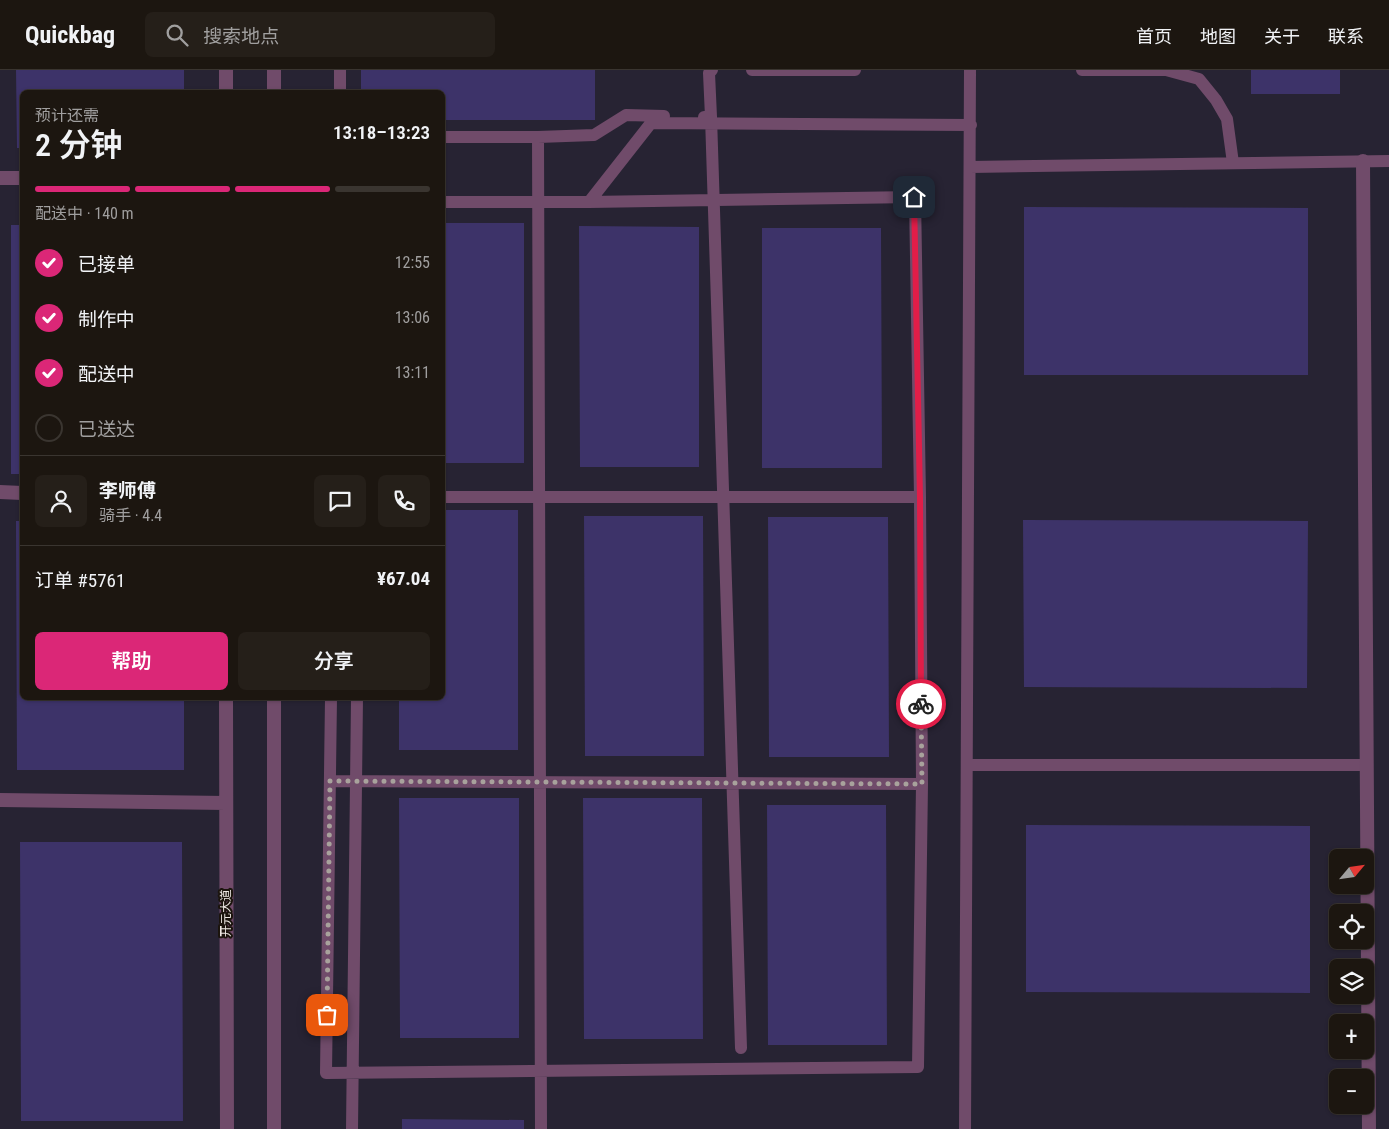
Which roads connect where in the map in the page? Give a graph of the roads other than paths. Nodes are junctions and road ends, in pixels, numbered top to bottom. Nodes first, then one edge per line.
1 (226, 70) edge
2 (274, 70) edge
3 (340, 70) edge
4 (712, 70) edge
5 (752, 70) edge
6 (855, 70) edge
7 (970, 70) edge
8 (1082, 70) edge
9 (226, 90) edge
10 (274, 90) edge
11 (340, 90) edge
12 (711, 117) junction
13 (971, 125) junction
14 (445, 137) edge
15 (538, 137) junction
16 (1363, 161) junction
17 (1389, 161) edge
18 (1233, 163) junction
19 (970, 168) junction
20 (0, 178) edge
21 (20, 178) edge
22 (445, 202) edge
23 (588, 202) junction
24 (0, 492) edge
25 (20, 492) edge
26 (445, 497) edge
27 (920, 498) junction
28 (226, 700) edge
29 (274, 700) edge
30 (331, 700) edge
31 (358, 700) edge
32 (1366, 765) junction
33 (967, 766) junction
34 (330, 781) junction
35 (922, 784) junction
36 (0, 800) edge
37 (226, 803) junction
38 (741, 1048) dead end
39 (227, 1129) edge
40 (274, 1129) edge
41 (352, 1129) edge
42 (541, 1129) edge
43 (965, 1129) edge
44 (1369, 1129) edge

1 - 9 street
2 - 10 street
3 - 11 lane
4 - 12 lane
5 - 6 lane
7 - 13 lane
8 - 18 lane
12 - 15 lane
12 - 38 lane
13 - 19 lane
13 - 23 lane
14 - 15 lane
15 - 42 lane
16 - 17 lane
16 - 18 lane
16 - 32 street
18 - 19 lane
19 - 33 lane
20 - 21 street
22 - 23 lane
23 - 27 lane
24 - 25 street
26 - 27 lane
27 - 35 lane
28 - 37 street, 开元大道
29 - 40 street
30 - 34 lane
31 - 41 lane
32 - 33 lane
32 - 44 street
33 - 43 lane
34 - 35 lane
34 - 35 lane
36 - 37 street
37 - 39 street, 开元大道

